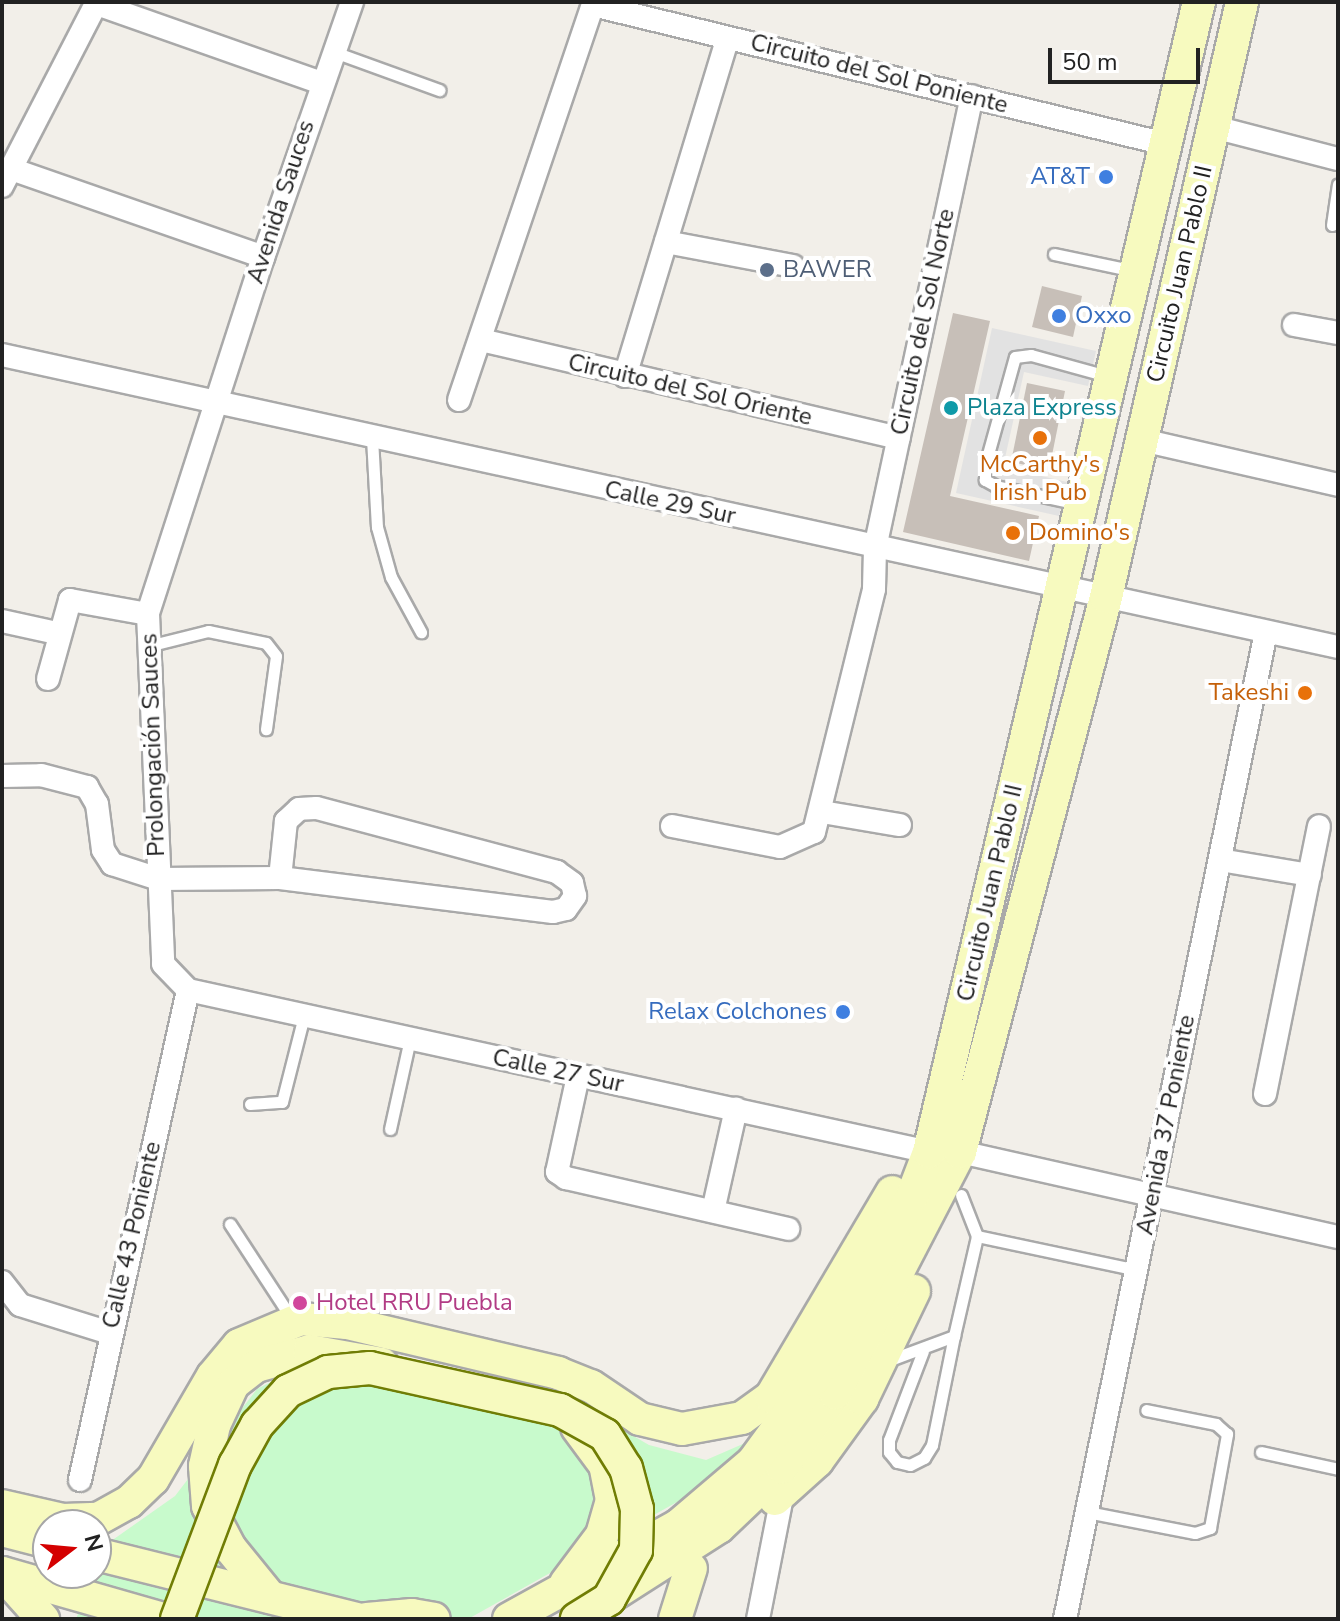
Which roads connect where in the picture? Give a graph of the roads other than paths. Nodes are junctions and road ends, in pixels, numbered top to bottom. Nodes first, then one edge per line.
1 (352, 2) edge
2 (1199, 2) edge
3 (1242, 2) edge
4 (97, 3) edge
5 (593, 4) edge
6 (728, 38) junction
7 (337, 53) junction
8 (321, 83) junction
9 (439, 90) dead end
10 (972, 96) junction
11 (1214, 127) junction
12 (1166, 144) junction
13 (1338, 159) edge
14 (7, 177) edge
15 (1338, 184) edge
16 (1332, 225) dead end
17 (666, 242) junction
18 (1054, 254) dead end
19 (263, 257) junction
20 (793, 266) dead end
21 (1136, 272) junction
22 (1294, 325) dead end
23 (1338, 333) edge
24 (481, 340) junction
25 (2, 355) edge
26 (625, 376) junction
27 (1111, 377) junction
28 (459, 400) dead end
29 (215, 404) junction
30 (372, 438) junction
31 (899, 438) junction
32 (1142, 440) junction
33 (1338, 485) edge
34 (1081, 505) junction
35 (875, 548) junction
36 (1062, 588) junction
37 (1106, 597) junction
38 (148, 614) junction
39 (2, 621) edge
40 (421, 632) dead end
41 (1266, 632) junction
42 (57, 633) junction
43 (147, 646) junction
44 (1338, 647) edge
45 (48, 679) dead end
46 (266, 729) dead end
47 (2, 776) edge
48 (822, 812) junction
49 (900, 825) dead end
50 (672, 826) dead end
51 (1319, 826) dead end
52 (1220, 860) junction
53 (1310, 875) junction
54 (280, 878) junction
55 (159, 879) junction
56 (188, 990) junction
57 (304, 1016) junction
58 (410, 1039) junction
59 (578, 1076) junction
60 (1265, 1094) dead end
61 (250, 1104) dead end
62 (736, 1109) junction
63 (390, 1129) dead end
64 (944, 1152) junction
65 (961, 1195) junction
66 (1151, 1198) junction
67 (713, 1211) junction
68 (230, 1224) dead end
69 (788, 1229) dead end
70 (977, 1236) junction
71 (1338, 1237) edge
72 (1137, 1270) junction
73 (2, 1282) edge
74 (293, 1320) junction
75 (110, 1333) junction
76 (954, 1336) junction
77 (923, 1351) junction
78 (879, 1364) junction
79 (1146, 1410) dead end
80 (1261, 1452) dead end
81 (1338, 1469) edge
82 (80, 1480) dead end
83 (783, 1492) junction
84 (2, 1506) edge
85 (1087, 1512) junction
86 (2, 1530) edge
87 (32, 1538) edge
88 (112, 1558) edge
89 (691, 1568) junction
90 (2, 1573) edge
91 (270, 1597) junction
92 (569, 1610) edge
93 (423, 1617) edge
94 (43, 1619) edge
95 (164, 1619) edge
96 (177, 1619) edge
97 (357, 1619) edge
98 (367, 1619) edge
99 (509, 1619) edge
100 (616, 1619) edge
101 (675, 1619) edge
102 (758, 1619) edge
103 (1065, 1619) edge

1 - 7 street, Avenida Sauces
2 - 12 main road, Circuito Juan Pablo II
3 - 11 main road, Circuito Juan Pablo II
4 - 8 street
4 - 14 street
5 - 6 street, Circuito del Sol Poniente
5 - 24 street
6 - 10 street, Circuito del Sol Poniente
6 - 17 street
7 - 8 street, Avenida Sauces
7 - 9 lane
8 - 19 street, Avenida Sauces
10 - 12 street, Circuito del Sol Poniente
10 - 31 street, Circuito del Sol Norte
11 - 13 street
11 - 32 main road, Circuito Juan Pablo II
12 - 21 main road, Circuito Juan Pablo II
14 - 19 street
15 - 16 lane
17 - 20 street
17 - 26 street
18 - 21 lane
19 - 29 street, Avenida Sauces
21 - 27 main road, Circuito Juan Pablo II
22 - 23 street
24 - 26 street, Circuito del Sol Oriente
24 - 28 street
25 - 29 street, Calle 29 Sur
26 - 31 street, Circuito del Sol Oriente
27 - 34 main road, Circuito Juan Pablo II
27 - 34 lane
29 - 30 street, Calle 29 Sur
29 - 38 street, Prolongación Sauces
30 - 35 street, Calle 29 Sur
30 - 40 lane
31 - 35 street, Circuito del Sol Norte
32 - 33 street
32 - 37 main road, Circuito Juan Pablo II
34 - 36 main road, Circuito Juan Pablo II
35 - 36 street, Calle 29 Sur
35 - 48 street, Circuito del Sol Norte
36 - 37 street, Calle 29 Sur
36 - 64 main road, Circuito Juan Pablo II
37 - 41 street, Calle 29 Sur
37 - 64 main road, Circuito Juan Pablo II
38 - 42 street
38 - 43 street, Prolongación Sauces
39 - 42 street
41 - 44 street, Calle 29 Sur
41 - 52 street, Avenida 37 Poniente
42 - 45 street
43 - 46 lane
43 - 55 street, Prolongación Sauces
47 - 55 street
48 - 49 street
48 - 50 street
51 - 53 street
52 - 53 street
52 - 66 street, Avenida 37 Poniente
53 - 60 street
54 - 54 street
54 - 55 street
55 - 56 street, Prolongación Sauces
56 - 57 street, Calle 27 Sur
56 - 75 street, Calle 43 Poniente
57 - 58 street, Calle 27 Sur
57 - 61 lane
58 - 59 street, Calle 27 Sur
58 - 63 lane
59 - 62 street, Calle 27 Sur
59 - 67 street
62 - 64 street, Calle 27 Sur
62 - 67 street
64 - 65 main road
64 - 66 street, Calle 27 Sur
64 - 74 main road
64 - 92 main road, Circuito Juan Pablo II
65 - 70 lane
65 - 78 main road
66 - 71 street, Calle 27 Sur
66 - 72 street, Avenida 37 Poniente
67 - 69 street
68 - 74 lane
70 - 72 lane
70 - 76 lane
72 - 85 street, Avenida 37 Poniente
73 - 75 street
74 - 84 main road
75 - 82 street, Calle 43 Poniente
76 - 77 lane
76 - 77 lane
77 - 78 lane
78 - 83 main road
79 - 85 lane
80 - 81 lane
83 - 89 main road
83 - 102 street
85 - 103 street, Avenida 37 Poniente
86 - 87 main road
88 - 91 main road
89 - 100 main road
89 - 101 main road
90 - 94 main road
90 - 95 main road
91 - 92 main road
91 - 97 main road
92 - 96 main road, bridge
92 - 99 main road, Circuito Juan Pablo II
93 - 98 main road

